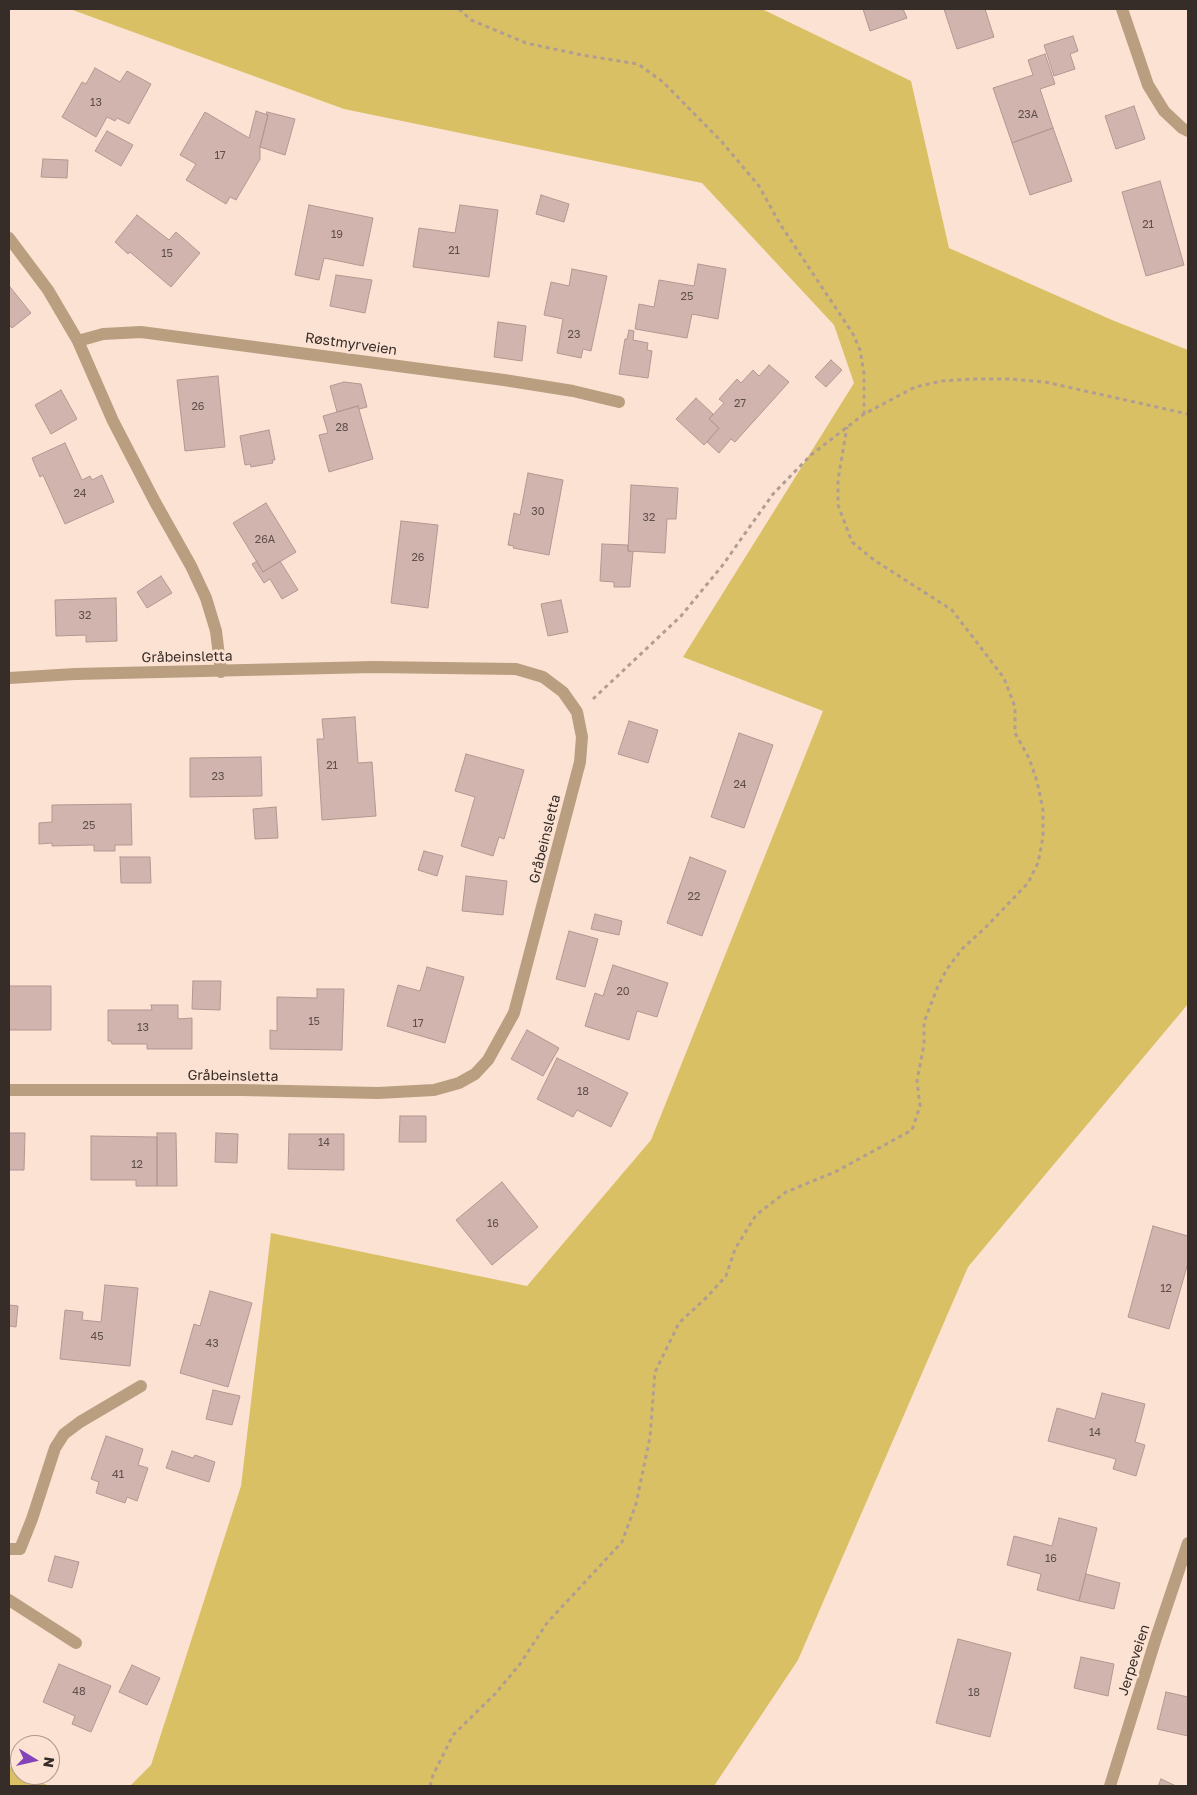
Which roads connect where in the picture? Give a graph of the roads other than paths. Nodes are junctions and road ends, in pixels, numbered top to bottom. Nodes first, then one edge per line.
1 (1122, 9) edge
2 (1188, 132) edge
3 (9, 238) edge
4 (78, 341) junction
5 (619, 402) dead end
6 (221, 672) junction
7 (9, 678) edge
8 (9, 1090) edge
9 (141, 1386) dead end
10 (1188, 1543) edge
11 (14, 1549) edge
12 (9, 1600) edge
13 (76, 1643) dead end
14 (1110, 1786) edge

1 - 2 street
3 - 4 street
4 - 5 street, Røstmyrveien
4 - 6 street
6 - 7 street, Gråbeinsletta
6 - 8 street, Gråbeinsletta
9 - 11 street
10 - 14 street, Jerpeveien
12 - 13 street

